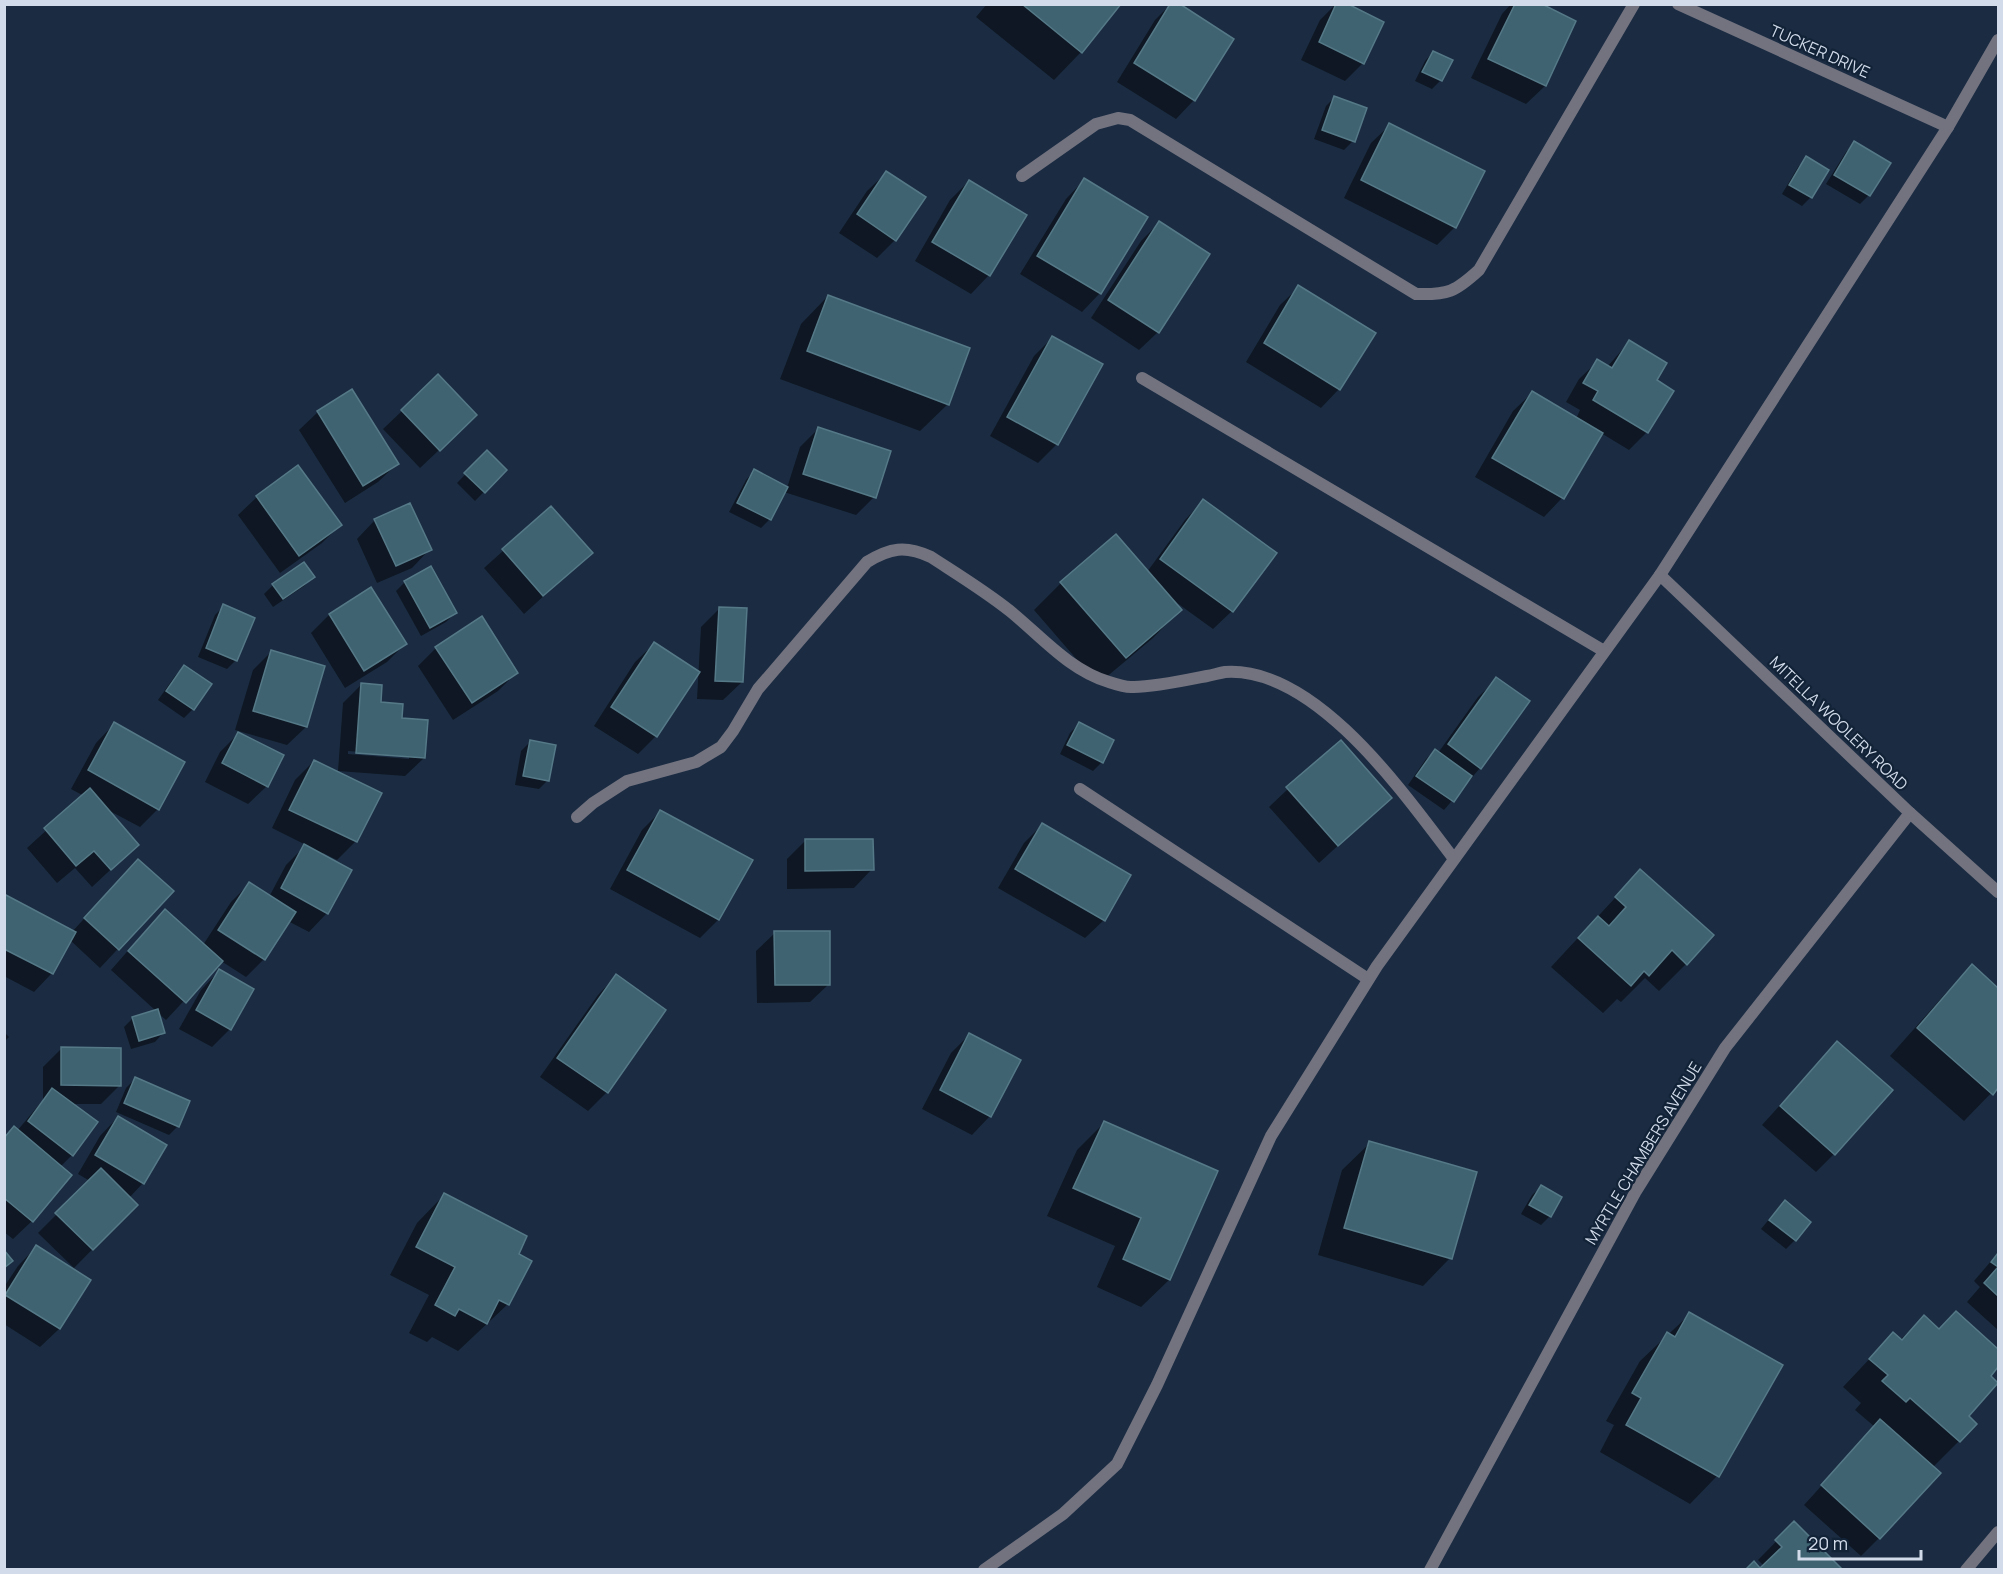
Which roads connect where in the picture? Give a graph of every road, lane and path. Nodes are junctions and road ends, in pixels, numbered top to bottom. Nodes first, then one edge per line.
1 (1634, 4) edge
2 (1678, 4) edge
3 (1998, 40) edge
4 (1948, 127) junction
5 (1022, 176) dead end
6 (1142, 378) dead end
7 (1660, 575) junction
8 (1604, 651) junction
9 (1080, 789) dead end
10 (1910, 813) junction
11 (577, 817) dead end
12 (1454, 859) junction
13 (1998, 892) edge
14 (1368, 979) junction
15 (1998, 1532) edge
16 (984, 1569) edge
17 (1430, 1569) edge
18 (1966, 1569) edge

1 - 5 street
2 - 4 street, TUCKER DRIVE
3 - 4 street
4 - 7 street
6 - 8 street
7 - 8 street
7 - 10 street, MITELLA WOOLERY ROAD
8 - 12 street
9 - 14 street
10 - 13 street, MITELLA WOOLERY ROAD
10 - 17 street, MYRTLE CHAMBERS AVENUE
11 - 12 street
12 - 14 street
14 - 16 street
15 - 18 street

